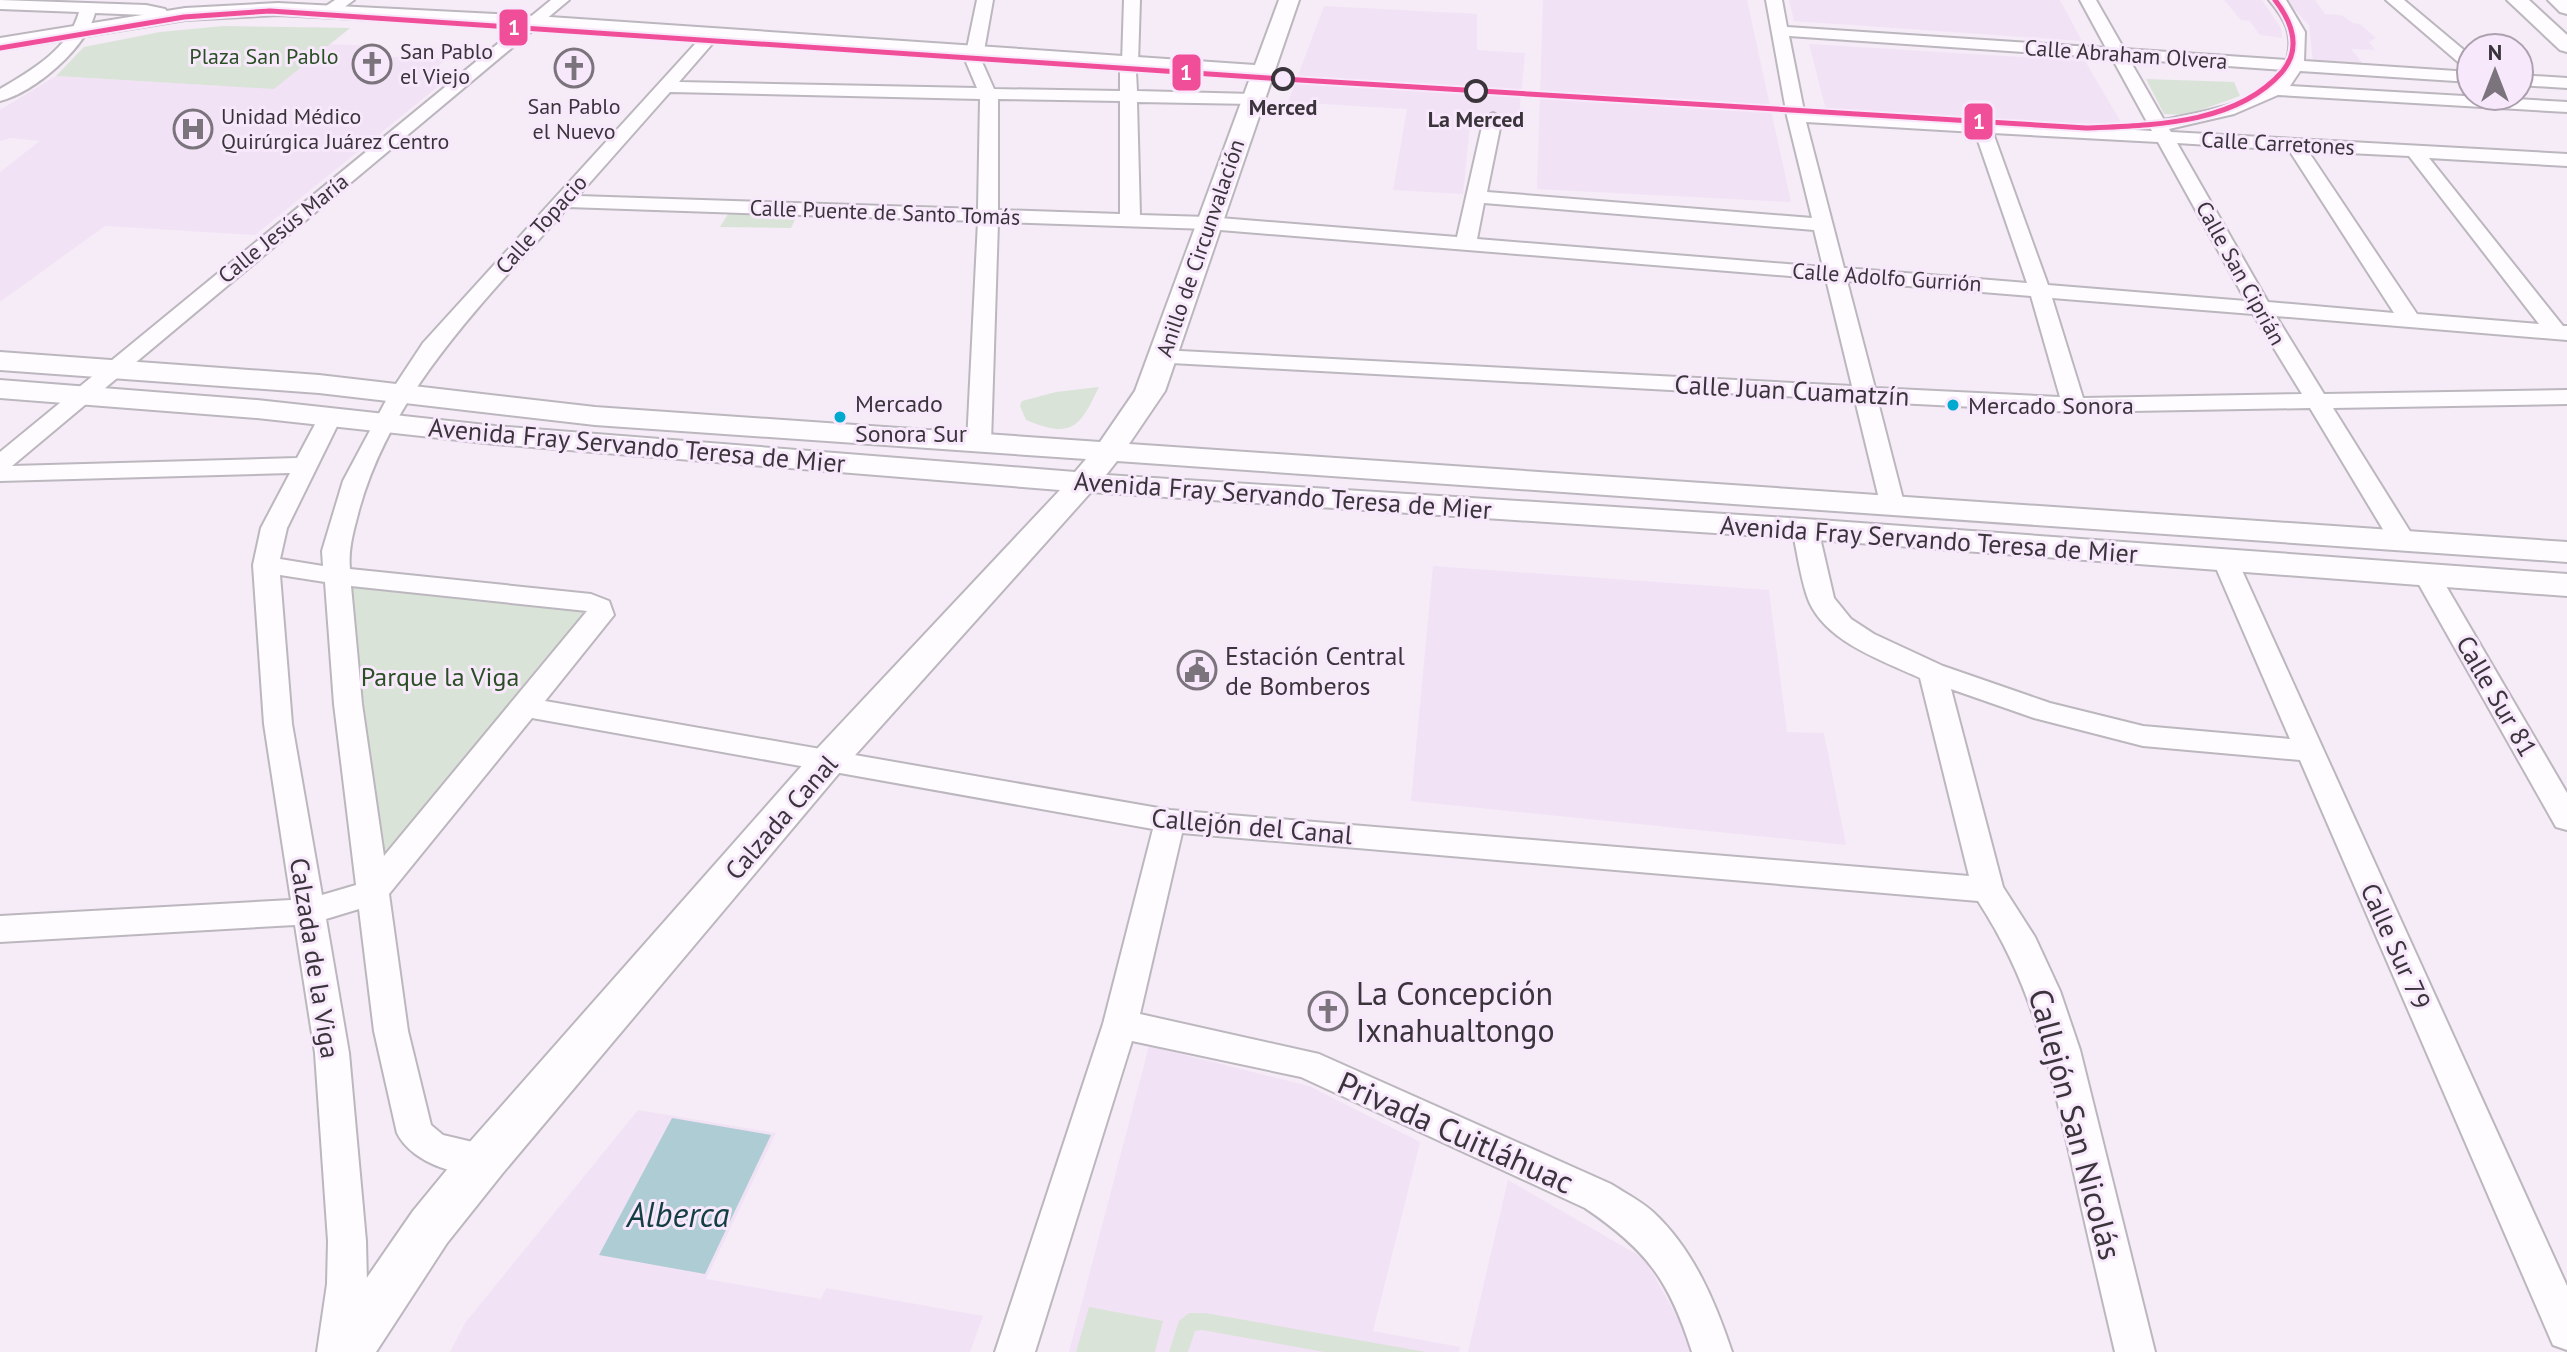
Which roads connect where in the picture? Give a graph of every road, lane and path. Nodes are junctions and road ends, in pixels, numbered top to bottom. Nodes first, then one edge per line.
1 (561, 0) edge
2 (985, 0) edge
3 (1132, 0) edge
4 (1289, 0) edge
5 (1774, 0) edge
6 (2088, 0) edge
7 (2277, 0) edge
8 (2394, 0) edge
9 (2517, 0) edge
10 (2558, 0) edge
11 (0, 4) edge
12 (95, 4) edge
13 (337, 6) edge
14 (2567, 8) edge
15 (163, 16) junction
16 (447, 17) junction
17 (530, 25) junction
18 (482, 26) junction
19 (1781, 31) junction
20 (77, 34) junction
21 (707, 40) junction
22 (0, 44) edge
23 (2567, 46) edge
24 (2455, 51) edge
25 (0, 52) edge
26 (2119, 53) junction
27 (974, 57) junction
28 (2293, 65) junction
29 (1129, 68) junction
30 (2455, 76) edge
31 (2535, 81) edge
32 (2567, 83) edge
33 (1258, 84) junction
34 (664, 87) junction
35 (2274, 90) junction
36 (0, 96) edge
37 (989, 96) junction
38 (1127, 97) junction
39 (2567, 107) edge
40 (1796, 116) junction
41 (1493, 118) dead end
42 (1982, 126) junction
43 (2162, 131) junction
44 (2294, 144) junction
45 (2414, 151) junction
46 (2567, 160) edge
47 (1476, 197) junction
48 (562, 201) junction
49 (988, 216) junction
50 (1130, 220) junction
51 (1208, 223) junction
52 (1825, 225) junction
53 (1466, 244) junction
54 (1834, 273) junction
55 (2039, 289) junction
56 (2261, 309) junction
57 (2410, 320) junction
58 (2562, 333) edge
59 (1161, 357) junction
60 (0, 361) edge
61 (111, 370) junction
62 (0, 389) edge
63 (401, 393) junction
64 (81, 395) junction
65 (1867, 395) junction
66 (2567, 397) edge
67 (2315, 401) junction
68 (2074, 405) junction
69 (329, 418) junction
70 (386, 424) junction
71 (979, 443) junction
72 (0, 464) edge
73 (303, 465) junction
74 (1096, 467) junction
75 (0, 474) edge
76 (1893, 507) junction
77 (1805, 529) junction
78 (2403, 541) junction
79 (2567, 552) edge
80 (2226, 561) junction
81 (266, 565) junction
82 (2426, 574) junction
83 (337, 576) junction
84 (2567, 585) edge
85 (1933, 673) junction
86 (523, 707) junction
87 (2310, 751) junction
88 (827, 762) junction
89 (2567, 819) edge
90 (1170, 821) junction
91 (1988, 890) junction
92 (372, 892) junction
93 (309, 912) junction
94 (0, 929) edge
95 (1120, 1024) junction
96 (485, 1159) junction
97 (2567, 1331) edge
98 (337, 1352) edge
99 (346, 1352) edge
100 (1015, 1352) edge
101 (1712, 1352) edge
102 (2135, 1352) edge

1 - 17 street, Calle Jesús María
2 - 27 street
3 - 29 street
4 - 33 main road, Anillo de Circunvalación
5 - 19 street
6 - 26 street, Calle San Ciprián
7 - 28 street
8 - 24 street
9 - 23 main road
10 - 14 main road
11 - 12 street
12 - 15 street
12 - 20 street
13 - 15 main road
13 - 16 main road
15 - 20 main road
16 - 17 main road
16 - 18 main road
17 - 18 main road
17 - 21 main road
17 - 61 street, Calle Jesús María
18 - 20 main road
19 - 26 street, Calle Abraham Olvera
19 - 40 street
20 - 22 main road
20 - 25 main road
20 - 36 street
21 - 27 main road
21 - 34 street, Calle Topacio
26 - 28 street, Calle Abraham Olvera
26 - 43 street, Calle San Ciprián
27 - 29 main road
27 - 37 street
28 - 30 street, Calle Abraham Olvera
28 - 35 street
29 - 33 main road
29 - 38 street
31 - 32 street
33 - 38 street
33 - 51 main road, Anillo de Circunvalación
34 - 37 street
34 - 48 street, Calle Topacio
35 - 39 street
35 - 43 street
37 - 38 street
37 - 49 street
38 - 50 street
40 - 42 street, Calle Carretones
40 - 52 street
41 - 47 street
42 - 43 street, Calle Carretones
42 - 55 street
43 - 44 street, Calle Carretones
43 - 56 street, Calle San Ciprián
44 - 45 street, Calle Carretones
44 - 57 street
45 - 46 street, Calle Carretones
45 - 58 street
47 - 52 street
47 - 53 street
48 - 49 street, Calle Puente de Santo Tomás
48 - 63 street, Calle Topacio
49 - 50 street, Calle Puente de Santo Tomás
49 - 71 street
50 - 51 street, Calle Puente de Santo Tomás
51 - 53 street, Calle Adolfo Gurrión
51 - 59 main road, Anillo de Circunvalación
52 - 54 street
53 - 54 street, Calle Adolfo Gurrión
54 - 55 street, Calle Adolfo Gurrión
54 - 65 street
55 - 56 street, Calle Adolfo Gurrión
55 - 68 street
56 - 57 street, Calle Adolfo Gurrión
56 - 67 street, Calle San Ciprián
57 - 58 street, Calle Adolfo Gurrión
59 - 65 street, Calle Juan Cuamatzín
59 - 74 main road, Anillo de Circunvalación
60 - 61 main road, Avenida Fray Servando Teresa de Mier
61 - 63 main road, Avenida Fray Servando Teresa de Mier
61 - 64 street, Calle Jesús María
61 - 69 main road
62 - 64 main road, Avenida Fray Servando Teresa de Mier
63 - 70 street, Calle Topacio
63 - 71 main road, Avenida Fray Servando Teresa de Mier
64 - 69 main road, Avenida Fray Servando Teresa de Mier
64 - 72 street, Calle Jesús María
65 - 68 street, Calle Juan Cuamatzín
65 - 76 street
66 - 67 street, Calle Juan Cuamatzín
67 - 68 street, Calle Juan Cuamatzín
67 - 78 street, Calle San Ciprián
69 - 70 main road, Avenida Fray Servando Teresa de Mier
69 - 73 street, Calzada de la Viga
70 - 74 main road, Avenida Fray Servando Teresa de Mier
70 - 83 street
71 - 74 main road, Avenida Fray Servando Teresa de Mier
73 - 75 street
73 - 81 street, Calzada de la Viga
74 - 76 main road, Avenida Fray Servando Teresa de Mier
74 - 77 main road, Avenida Fray Servando Teresa de Mier
74 - 88 main road, Calzada Canal
76 - 78 main road, Avenida Fray Servando Teresa de Mier
77 - 80 main road, Avenida Fray Servando Teresa de Mier
77 - 85 street
78 - 79 main road, Avenida Fray Servando Teresa de Mier
80 - 82 main road, Avenida Fray Servando Teresa de Mier
80 - 87 street, Calle Sur 79
81 - 83 street
81 - 93 street, Calzada de la Viga
82 - 84 main road, Avenida Fray Servando Teresa de Mier
82 - 89 street, Calle Sur 81
83 - 86 street
83 - 92 street
85 - 87 street
85 - 91 street, Callejón San Nicolás
86 - 88 street, Callejón del Canal
86 - 92 street
87 - 97 street, Calle Sur 79
88 - 90 street, Callejón del Canal
88 - 96 main road, Calzada Canal
90 - 91 street, Callejón del Canal
90 - 95 street
91 - 102 street, Callejón San Nicolás
92 - 93 street
92 - 96 street
93 - 94 street
93 - 98 street, Calzada de la Viga
95 - 100 street
95 - 101 street, Privada Cuitláhuac
96 - 99 main road

